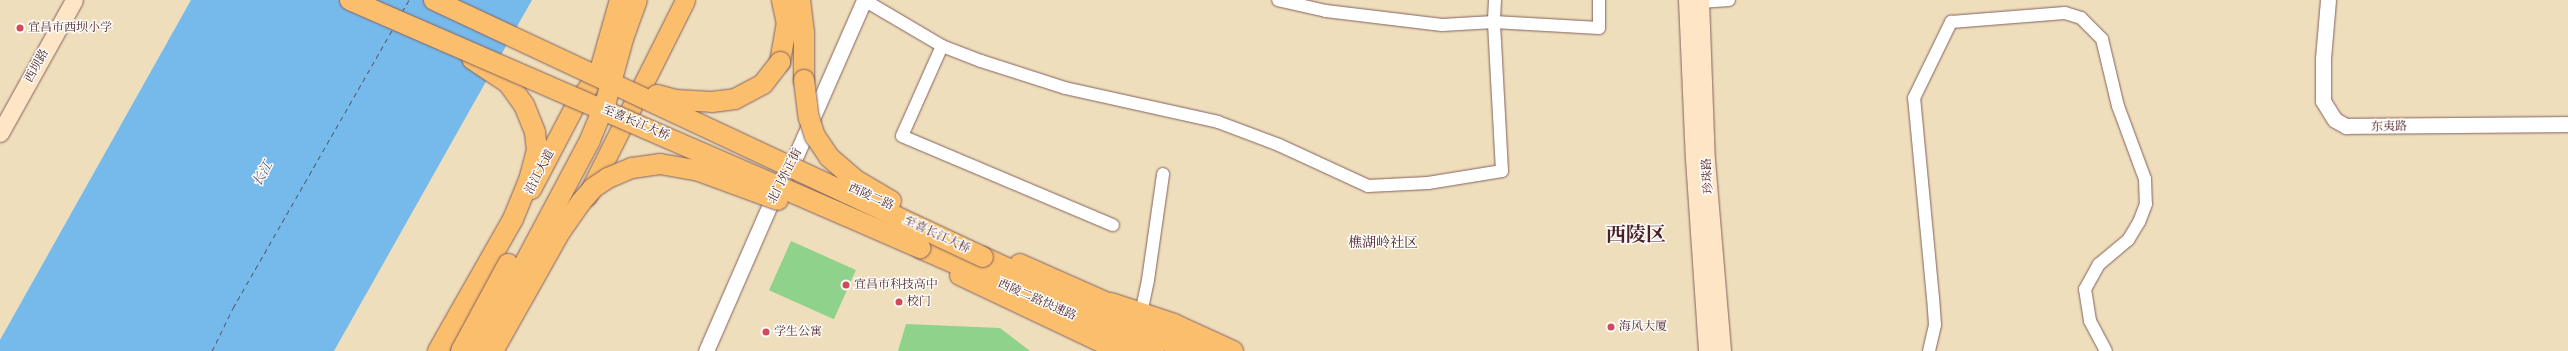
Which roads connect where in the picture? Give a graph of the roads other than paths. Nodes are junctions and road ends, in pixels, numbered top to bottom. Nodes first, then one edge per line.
1 (74, 0) edge
2 (350, 0) edge
3 (434, 0) edge
4 (620, 0) edge
5 (637, 0) edge
6 (644, 0) edge
7 (685, 0) edge
8 (782, 0) edge
9 (800, 0) edge
10 (864, 0) edge
11 (1278, 0) edge
12 (1495, 0) edge
13 (1599, 0) edge
14 (1729, 0) edge
15 (2328, 0) edge
16 (1696, 1) edge
17 (1494, 22) junction
18 (447, 42) junction
19 (942, 46) junction
20 (606, 79) junction
21 (641, 90) junction
22 (575, 106) junction
23 (2568, 124) edge
24 (623, 125) junction
25 (0, 133) edge
26 (793, 162) junction
27 (1163, 174) dead end
28 (776, 191) junction
29 (1113, 225) dead end
30 (920, 248) junction
31 (983, 256) junction
32 (1104, 300) joint
33 (1141, 316) junction
34 (438, 351) edge
35 (447, 351) edge
36 (462, 351) edge
37 (478, 351) edge
38 (493, 351) edge
39 (502, 351) edge
40 (706, 351) edge
41 (1120, 351) edge
42 (1154, 351) edge
43 (1189, 351) edge
44 (1208, 351) edge
45 (1233, 351) edge
46 (1707, 351) edge
47 (1722, 351) edge
48 (1929, 351) edge
49 (2106, 351) edge

1 - 25 main road, 西坝路
2 - 18 highway, 至喜长江大桥, bridge
3 - 20 highway, 至喜长江大桥, bridge
4 - 36 highway, bridge
5 - 37 highway, bridge
6 - 20 main road, 沿江大道
7 - 21 main road
8 - 20 highway, bridge
9 - 31 highway, bridge
10 - 19 street
10 - 26 street, 北门外正街
11 - 17 street
12 - 17 street
13 - 17 street
14 - 16 street
15 - 23 street, 东夷路
16 - 46 main road, 珍珠路
16 - 47 main road, 珍珠路
17 - 19 street
18 - 30 highway, 至喜长江大桥, bridge
18 - 34 highway, bridge
19 - 29 street
20 - 21 main road, 西陵二路
20 - 22 main road, 沿江大道
20 - 31 highway, 至喜长江大桥, bridge
21 - 24 main road
21 - 26 main road, 西陵二路
22 - 24 main road
22 - 35 main road, 沿江大道
24 - 28 main road
24 - 39 main road
26 - 28 street, 北门外正街
26 - 32 main road, 西陵二路
27 - 33 street
28 - 40 street, 北门外正街
28 - 41 main road
30 - 38 highway, bridge
30 - 42 highway, 西陵二路快速路
31 - 43 highway, 西陵二路快速路
32 - 33 highway
33 - 44 main road
33 - 45 highway
48 - 49 street

